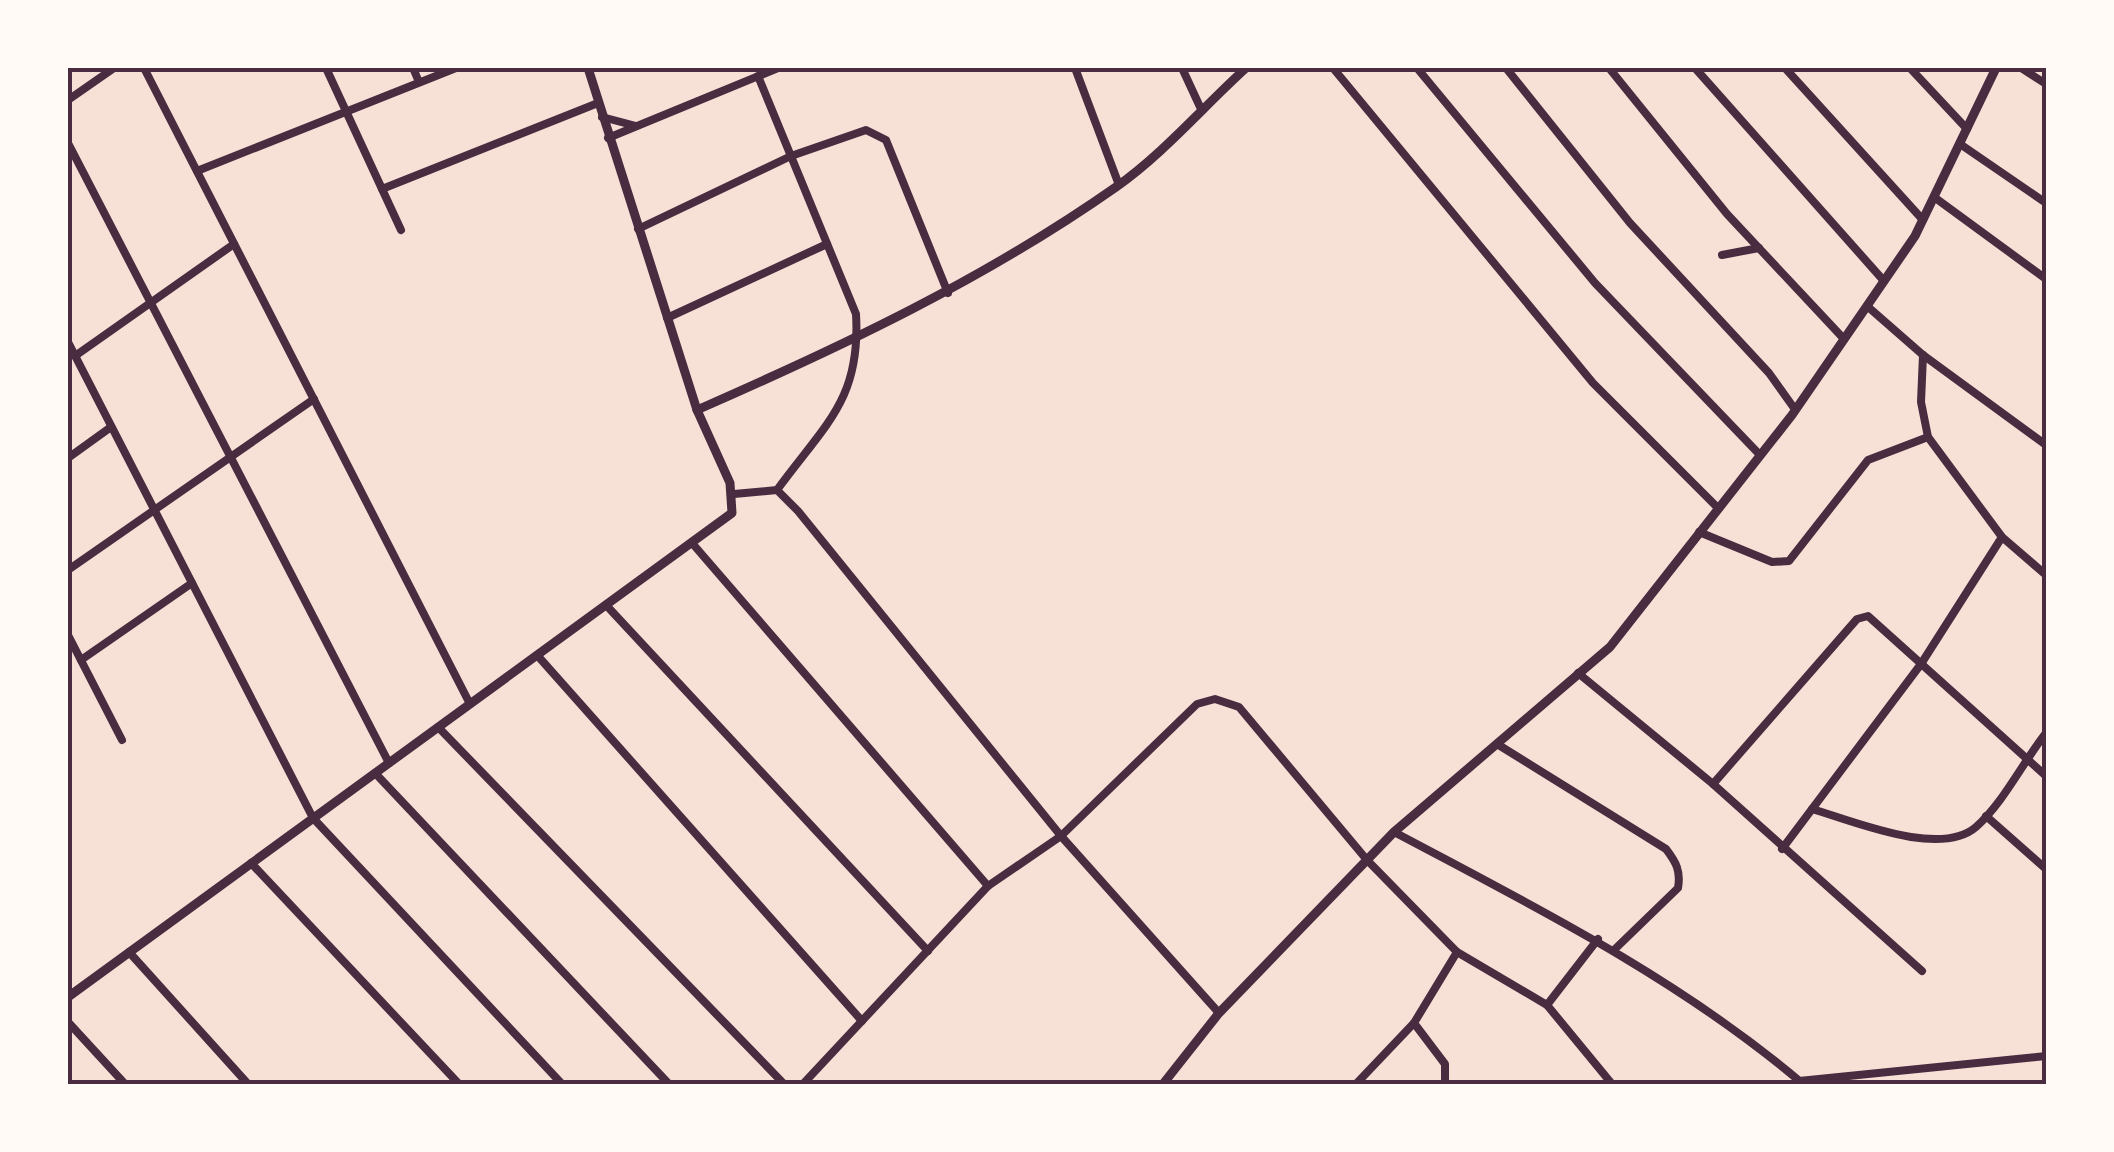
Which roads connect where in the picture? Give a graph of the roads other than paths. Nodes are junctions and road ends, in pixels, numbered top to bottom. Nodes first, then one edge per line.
1 (114, 68) edge
2 (144, 68) edge
3 (326, 68) edge
4 (413, 68) edge
5 (456, 68) edge
6 (588, 68) edge
7 (778, 68) edge
8 (1074, 68) edge
9 (1182, 68) edge
10 (1246, 68) edge
11 (1333, 68) edge
12 (1417, 68) edge
13 (1506, 68) edge
14 (1610, 68) edge
15 (1695, 68) edge
16 (1785, 68) edge
17 (1910, 68) edge
18 (1996, 68) edge
19 (2021, 68) edge
20 (758, 76) junction
21 (419, 82) junction
22 (2046, 84) edge
23 (68, 100) edge
24 (598, 103) junction
25 (1200, 109) junction
26 (346, 110) junction
27 (602, 117) junction
28 (636, 126) junction
29 (1967, 129) junction
30 (608, 138) junction
31 (68, 143) edge
32 (1960, 144) junction
33 (791, 156) junction
34 (197, 172) junction
35 (1120, 185) junction
36 (382, 189) junction
37 (1934, 198) junction
38 (2046, 203) edge
39 (1923, 220) junction
40 (638, 229) junction
41 (401, 230) dead end
42 (234, 244) junction
43 (827, 244) junction
44 (1759, 248) junction
45 (1722, 256) dead end
46 (2046, 279) edge
47 (1884, 281) junction
48 (948, 293) junction
49 (151, 304) junction
50 (1867, 306) junction
51 (667, 318) junction
52 (1844, 338) junction
53 (858, 339) junction
54 (68, 342) edge
55 (1923, 355) junction
56 (75, 356) junction
57 (314, 399) junction
58 (1794, 408) junction
59 (698, 410) junction
60 (112, 428) junction
61 (1928, 436) junction
62 (2046, 445) edge
63 (1760, 455) junction
64 (230, 456) junction
65 (68, 458) edge
66 (777, 490) junction
67 (734, 494) junction
68 (1718, 508) junction
69 (154, 510) junction
70 (1699, 532) junction
71 (2002, 537) junction
72 (692, 544) junction
73 (68, 570) edge
74 (2046, 575) edge
75 (192, 584) junction
76 (606, 605) junction
77 (68, 635) edge
78 (536, 656) junction
79 (81, 660) junction
80 (1920, 664) junction
81 (1578, 673) junction
82 (470, 704) junction
83 (438, 727) junction
84 (2046, 733) edge
85 (122, 740) dead end
86 (1497, 744) junction
87 (2026, 758) junction
88 (389, 762) junction
89 (375, 774) junction
90 (2046, 776) edge
91 (1713, 784) junction
92 (1812, 809) junction
93 (1986, 816) junction
94 (312, 818) junction
95 (1394, 832) junction
96 (1061, 836) junction
97 (1782, 848) junction
98 (1367, 860) junction
99 (251, 863) junction
100 (2046, 869) edge
101 (988, 886) junction
102 (1598, 939) junction
103 (1614, 950) junction
104 (928, 951) junction
105 (129, 952) junction
106 (1457, 952) junction
107 (1922, 971) dead end
108 (68, 997) edge
109 (1547, 1005) junction
110 (1219, 1012) junction
111 (862, 1021) junction
112 (68, 1022) edge
113 (1414, 1022) junction
114 (2046, 1056) edge
115 (1801, 1083) edge
116 (124, 1084) edge
117 (248, 1084) edge
118 (458, 1084) edge
119 (562, 1084) edge
120 (669, 1084) edge
121 (784, 1084) edge
122 (802, 1084) edge
123 (1164, 1084) edge
124 (1356, 1084) edge
125 (1444, 1084) edge
126 (1612, 1084) edge

1 - 23 street
2 - 34 street
3 - 26 street
4 - 21 street
5 - 21 street
6 - 24 street
7 - 20 street
8 - 35 street
9 - 25 street
10 - 25 street
11 - 68 street
12 - 63 street
13 - 58 street
14 - 44 street
15 - 47 street
16 - 39 street
17 - 29 street
18 - 29 street
19 - 22 street
20 - 28 street
20 - 33 street
21 - 26 street
24 - 27 street
24 - 36 street
25 - 35 street
26 - 34 street
26 - 36 street
27 - 28 street
27 - 30 street
28 - 30 street
29 - 32 street
30 - 40 street
31 - 49 street
32 - 37 street
32 - 38 street
33 - 40 street
33 - 43 street
33 - 48 street
34 - 42 street
35 - 48 street
36 - 41 street
37 - 39 street
37 - 46 street
39 - 47 street
40 - 51 street
42 - 49 street
42 - 57 street
43 - 51 street
43 - 53 street
44 - 45 street
44 - 52 street
47 - 50 street
48 - 53 street
49 - 56 street
49 - 64 street
50 - 52 street
50 - 55 street
51 - 59 street
52 - 58 street
53 - 59 street
53 - 66 street
54 - 56 street
55 - 61 street
55 - 62 street
56 - 60 street
57 - 64 street
57 - 82 street
58 - 63 street
59 - 67 street
60 - 65 street
60 - 69 street
61 - 70 street
61 - 71 street
63 - 68 street
64 - 69 street
64 - 88 street
66 - 67 street
66 - 96 street
67 - 72 street
68 - 70 street
69 - 73 street
69 - 75 street
70 - 81 street
71 - 74 street
71 - 80 street
72 - 76 street
72 - 101 street
75 - 79 street
75 - 94 street
76 - 78 street
76 - 104 street
77 - 79 street
78 - 82 street
78 - 111 street
79 - 85 street
80 - 87 street
80 - 91 street
80 - 92 street
81 - 86 street
81 - 91 street
82 - 83 street
83 - 88 street
83 - 121 street
84 - 87 street
86 - 95 street
86 - 103 street
87 - 90 street
87 - 93 street
88 - 89 street
89 - 94 street
89 - 120 street
91 - 97 street
92 - 93 street
92 - 97 street
93 - 100 street
94 - 99 street
94 - 119 street
95 - 98 street
95 - 102 street
96 - 98 street
96 - 101 street
96 - 110 street
97 - 107 street
98 - 106 street
98 - 110 street
99 - 105 street
99 - 118 street
101 - 104 street
102 - 103 street
102 - 109 street
103 - 115 street
104 - 111 street
105 - 108 street
105 - 117 street
106 - 109 street
106 - 113 street
109 - 126 street
110 - 123 street
111 - 122 street
112 - 116 street
113 - 124 street
113 - 125 street
114 - 115 street

